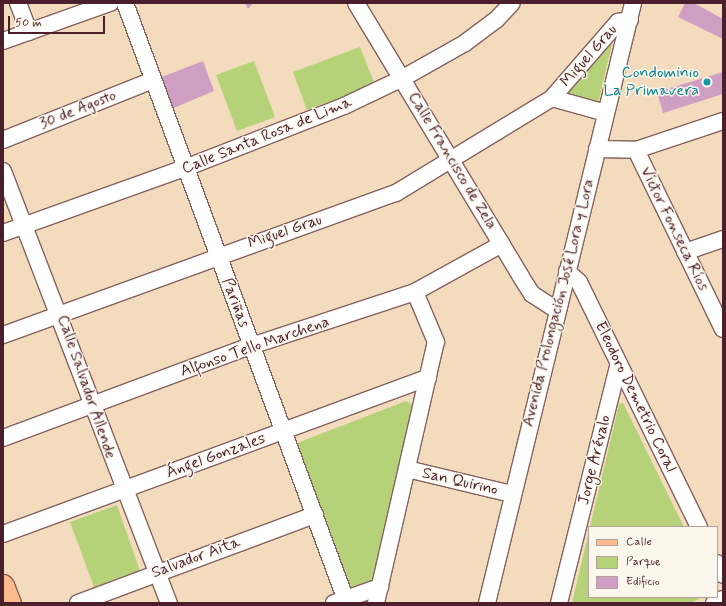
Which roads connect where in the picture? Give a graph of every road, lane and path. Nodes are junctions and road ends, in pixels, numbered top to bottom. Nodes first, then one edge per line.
1 (18, 3) edge
2 (110, 3) edge
3 (125, 3) edge
4 (512, 3) edge
5 (633, 3) edge
6 (358, 4) edge
7 (630, 20) junction
8 (29, 32) junction
9 (3, 41) edge
10 (403, 78) junction
11 (153, 80) junction
12 (552, 98) junction
13 (606, 114) junction
14 (723, 121) edge
15 (3, 140) edge
16 (598, 149) junction
17 (636, 150) junction
18 (452, 161) junction
19 (185, 168) junction
20 (3, 171) edge
21 (27, 225) junction
22 (3, 233) edge
23 (723, 239) edge
24 (502, 244) junction
25 (685, 252) junction
26 (216, 256) junction
27 (567, 271) junction
28 (415, 292) junction
29 (557, 310) junction
30 (61, 315) junction
31 (723, 329) edge
32 (3, 335) edge
33 (251, 346) junction
34 (619, 364) junction
35 (428, 378) junction
36 (93, 405) junction
37 (284, 432) junction
38 (3, 438) edge
39 (407, 469) junction
40 (123, 490) junction
41 (512, 494) junction
42 (315, 515) junction
43 (699, 526) edge
44 (3, 534) edge
45 (718, 565) edge
46 (155, 572) junction
47 (723, 576) edge
48 (3, 585) edge
49 (380, 587) junction
50 (723, 599) edge
51 (342, 602) edge
52 (10, 603) edge
53 (78, 603) edge
54 (169, 603) edge
55 (376, 603) edge
56 (487, 603) edge
57 (559, 603) edge
58 (714, 603) edge

1 - 8 street
2 - 8 street
3 - 11 street, Pariñas
4 - 10 street, Calle Santa Rosa de Lima
5 - 7 street, Avenida Prolongación José Lora y Lora
6 - 10 street, Calle Francisco de Zela
7 - 12 street, Miguel Grau
7 - 13 street, Avenida Prolongación José Lora y Lora
8 - 9 street
10 - 18 street, Calle Francisco de Zela
10 - 19 street, Calle Santa Rosa de Lima
11 - 15 street, 30 de Agosto
11 - 19 street, Pariñas
12 - 13 street, Miguel Grau
12 - 18 street, Miguel Grau
13 - 16 street, Avenida Prolongación José Lora y Lora
14 - 17 street
16 - 17 street
16 - 27 street, Avenida Prolongación José Lora y Lora
17 - 25 street, Víctor Fonseca Ríos
18 - 24 street, Calle Francisco de Zela
18 - 26 street, Miguel Grau
19 - 21 street, Calle Santa Rosa de Lima
19 - 26 street, Pariñas
20 - 21 street, Calle Salvador Allende
21 - 22 street, Calle Santa Rosa de Lima
21 - 30 street, Calle Salvador Allende
23 - 25 street
24 - 28 street, Alfonso Tello Marchena
24 - 29 street, Calle Francisco de Zela
25 - 31 street, Víctor Fonseca Ríos
26 - 30 street, Miguel Grau
26 - 33 street, Pariñas
27 - 29 street, Avenida Prolongación José Lora y Lora
27 - 34 street, Eleodoro Demetrio Coral
28 - 33 street, Alfonso Tello Marchena
28 - 35 street
29 - 41 street, Avenida Prolongación José Lora y Lora
30 - 32 street, Miguel Grau
30 - 36 street, Calle Salvador Allende
33 - 36 street, Alfonso Tello Marchena
33 - 37 street, Pariñas
34 - 43 street, Eleodoro Demetrio Coral
34 - 57 street, Jorge Arévalo
35 - 37 street, Ángel Gonzales
35 - 39 street
36 - 38 street, Alfonso Tello Marchena
36 - 40 street, Calle Salvador Allende
37 - 40 street, Ángel Gonzales
37 - 42 street, Pariñas
39 - 41 street, San Quirino
39 - 49 street
40 - 44 street, Ángel Gonzales
40 - 46 street, Calle Salvador Allende
41 - 56 street, Avenida Prolongación José Lora y Lora
42 - 46 street, Salvador Aita
42 - 51 street, Pariñas
45 - 47 street
46 - 53 street, Salvador Aita
46 - 54 street, Calle Salvador Allende
48 - 52 main road
49 - 51 street
49 - 55 street
50 - 58 street

